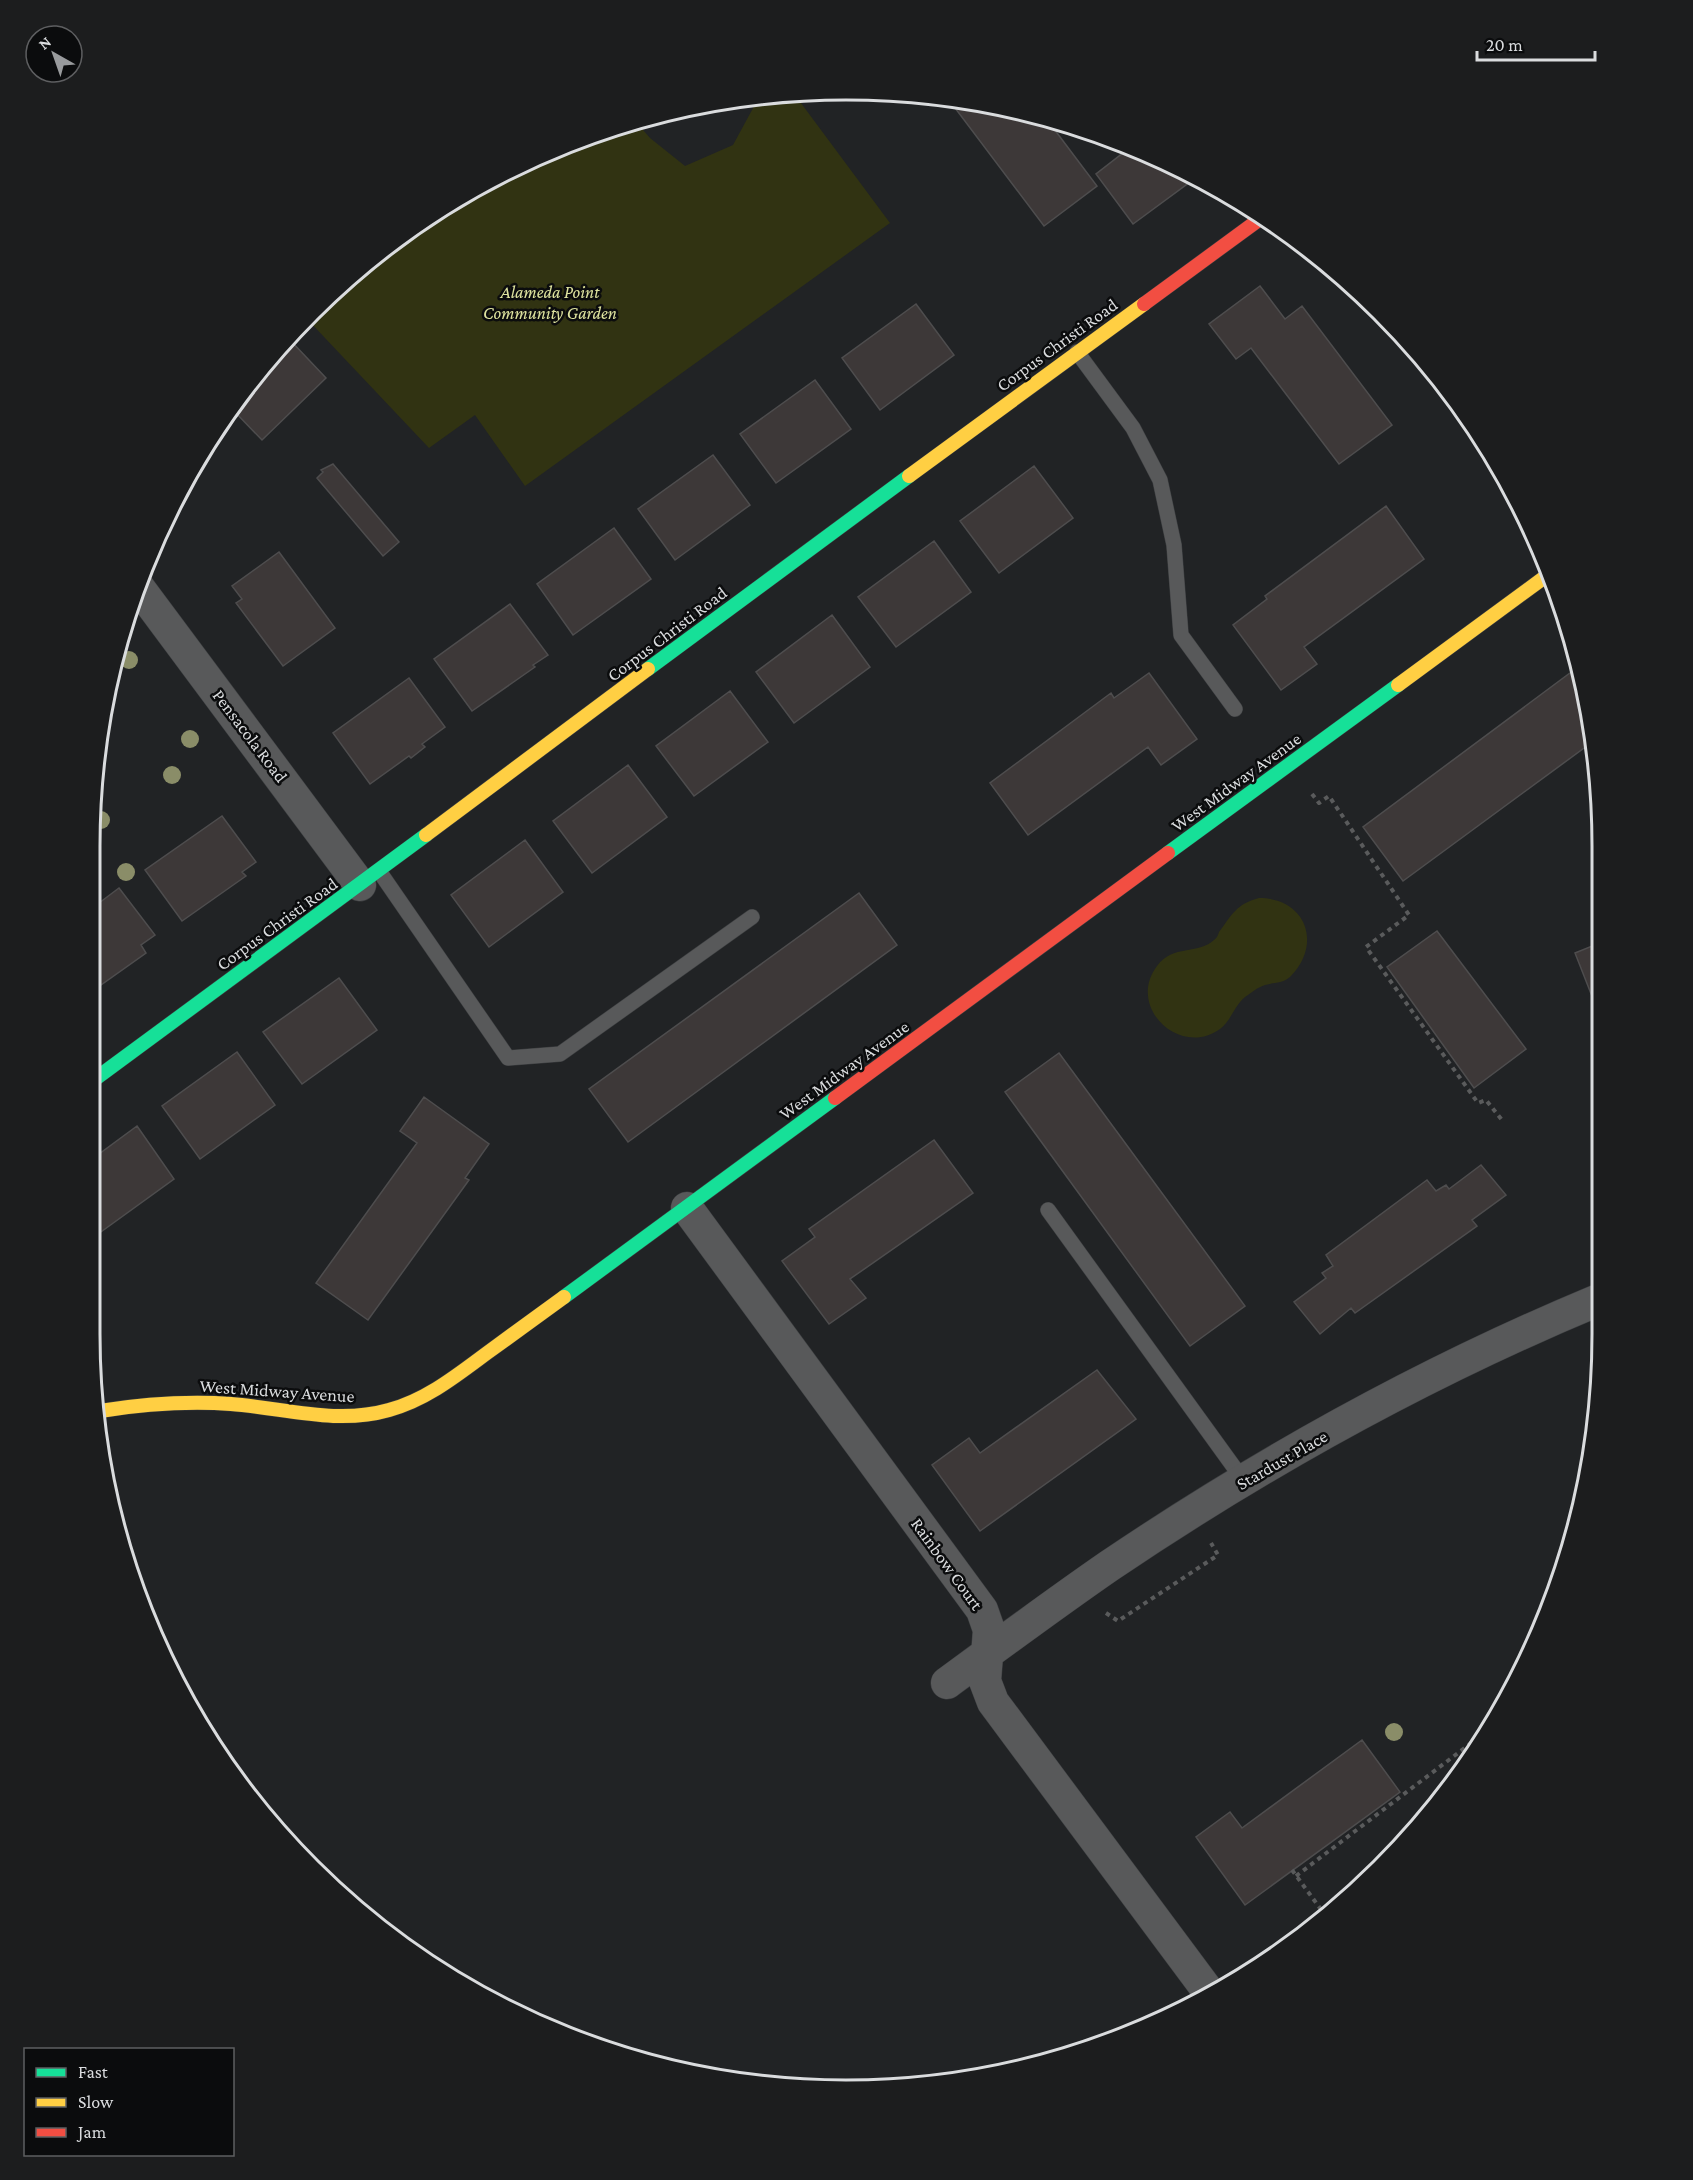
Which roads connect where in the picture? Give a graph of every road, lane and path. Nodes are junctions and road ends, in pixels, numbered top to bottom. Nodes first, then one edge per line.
1 (1255, 222) edge
2 (1077, 352) junction
3 (1543, 579) edge
4 (144, 595) edge
5 (1235, 709) dead end
6 (1290, 765) junction
7 (370, 878) junction
8 (752, 917) dead end
9 (100, 1075) edge
10 (1502, 1120) dead end
11 (687, 1208) junction
12 (1048, 1210) dead end
13 (1592, 1303) edge
14 (105, 1410) edge
15 (1244, 1481) junction
16 (1213, 1537) dead end
17 (1103, 1611) dead end
18 (987, 1654) junction
19 (946, 1683) dead end
20 (1469, 1745) edge
21 (1292, 1870) dead end
22 (1296, 1876) junction
23 (1320, 1909) edge
24 (1205, 1988) edge

1 - 2 street, Corpus Christi Road
2 - 5 lane
2 - 7 street, Corpus Christi Road
3 - 6 street, West Midway Avenue
4 - 7 street, Pensacola Road
6 - 10 path
6 - 11 street, West Midway Avenue
7 - 8 lane
7 - 9 street, Corpus Christi Road
11 - 14 street, West Midway Avenue
11 - 18 street, Rainbow Court
12 - 15 lane
13 - 15 street, Stardust Place
15 - 18 street, Stardust Place
16 - 17 path
18 - 19 street, Stardust Place
18 - 24 street, Rainbow Court
20 - 22 path
21 - 22 path
22 - 23 path

